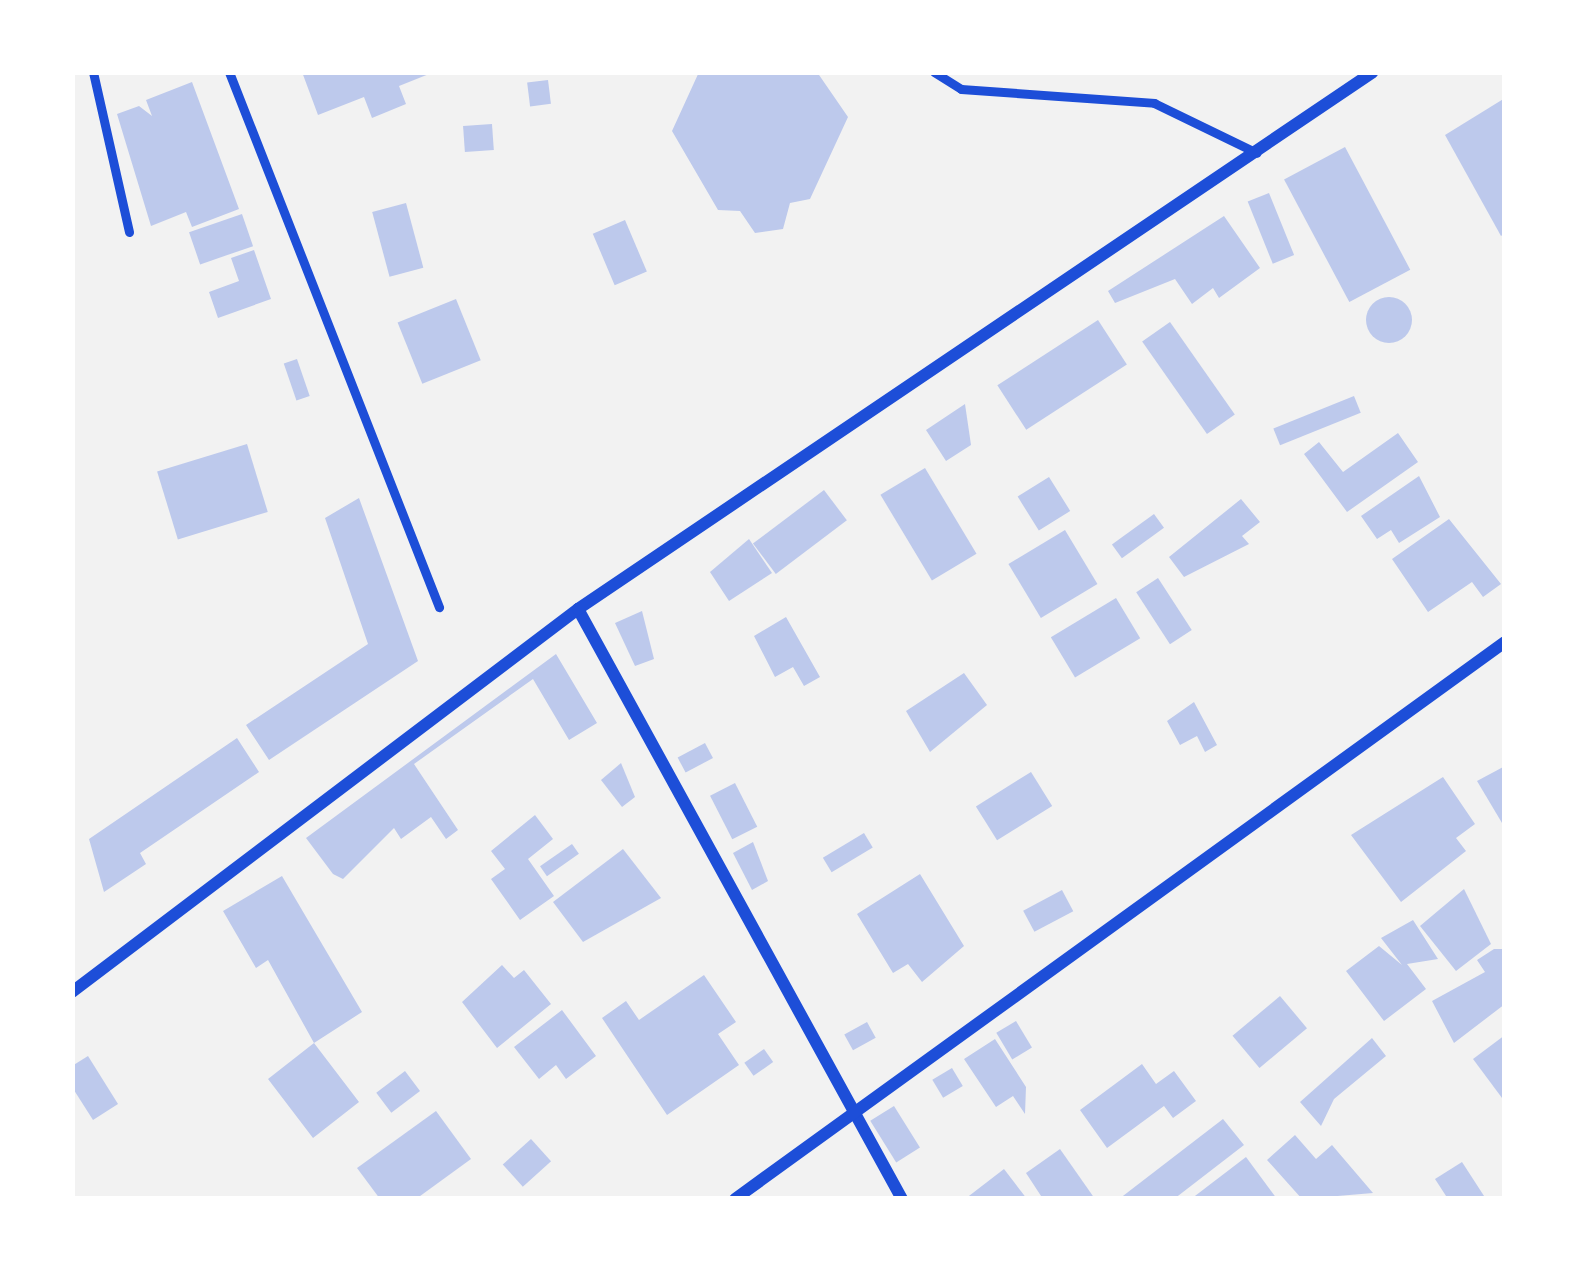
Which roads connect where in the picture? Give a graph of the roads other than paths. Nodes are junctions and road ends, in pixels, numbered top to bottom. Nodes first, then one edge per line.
1 (93, 72) edge
2 (229, 72) edge
3 (934, 72) edge
4 (1373, 72) edge
5 (1257, 153) junction
6 (129, 232) dead end
7 (439, 607) dead end
8 (578, 609) junction
9 (1505, 642) edge
10 (72, 992) edge
11 (850, 1110) junction
12 (734, 1199) edge
13 (902, 1199) edge

1 - 6 lane
2 - 7 lane
3 - 5 lane
4 - 5 street
5 - 8 street
8 - 10 street
8 - 11 street
9 - 11 street
11 - 12 street
11 - 13 street

